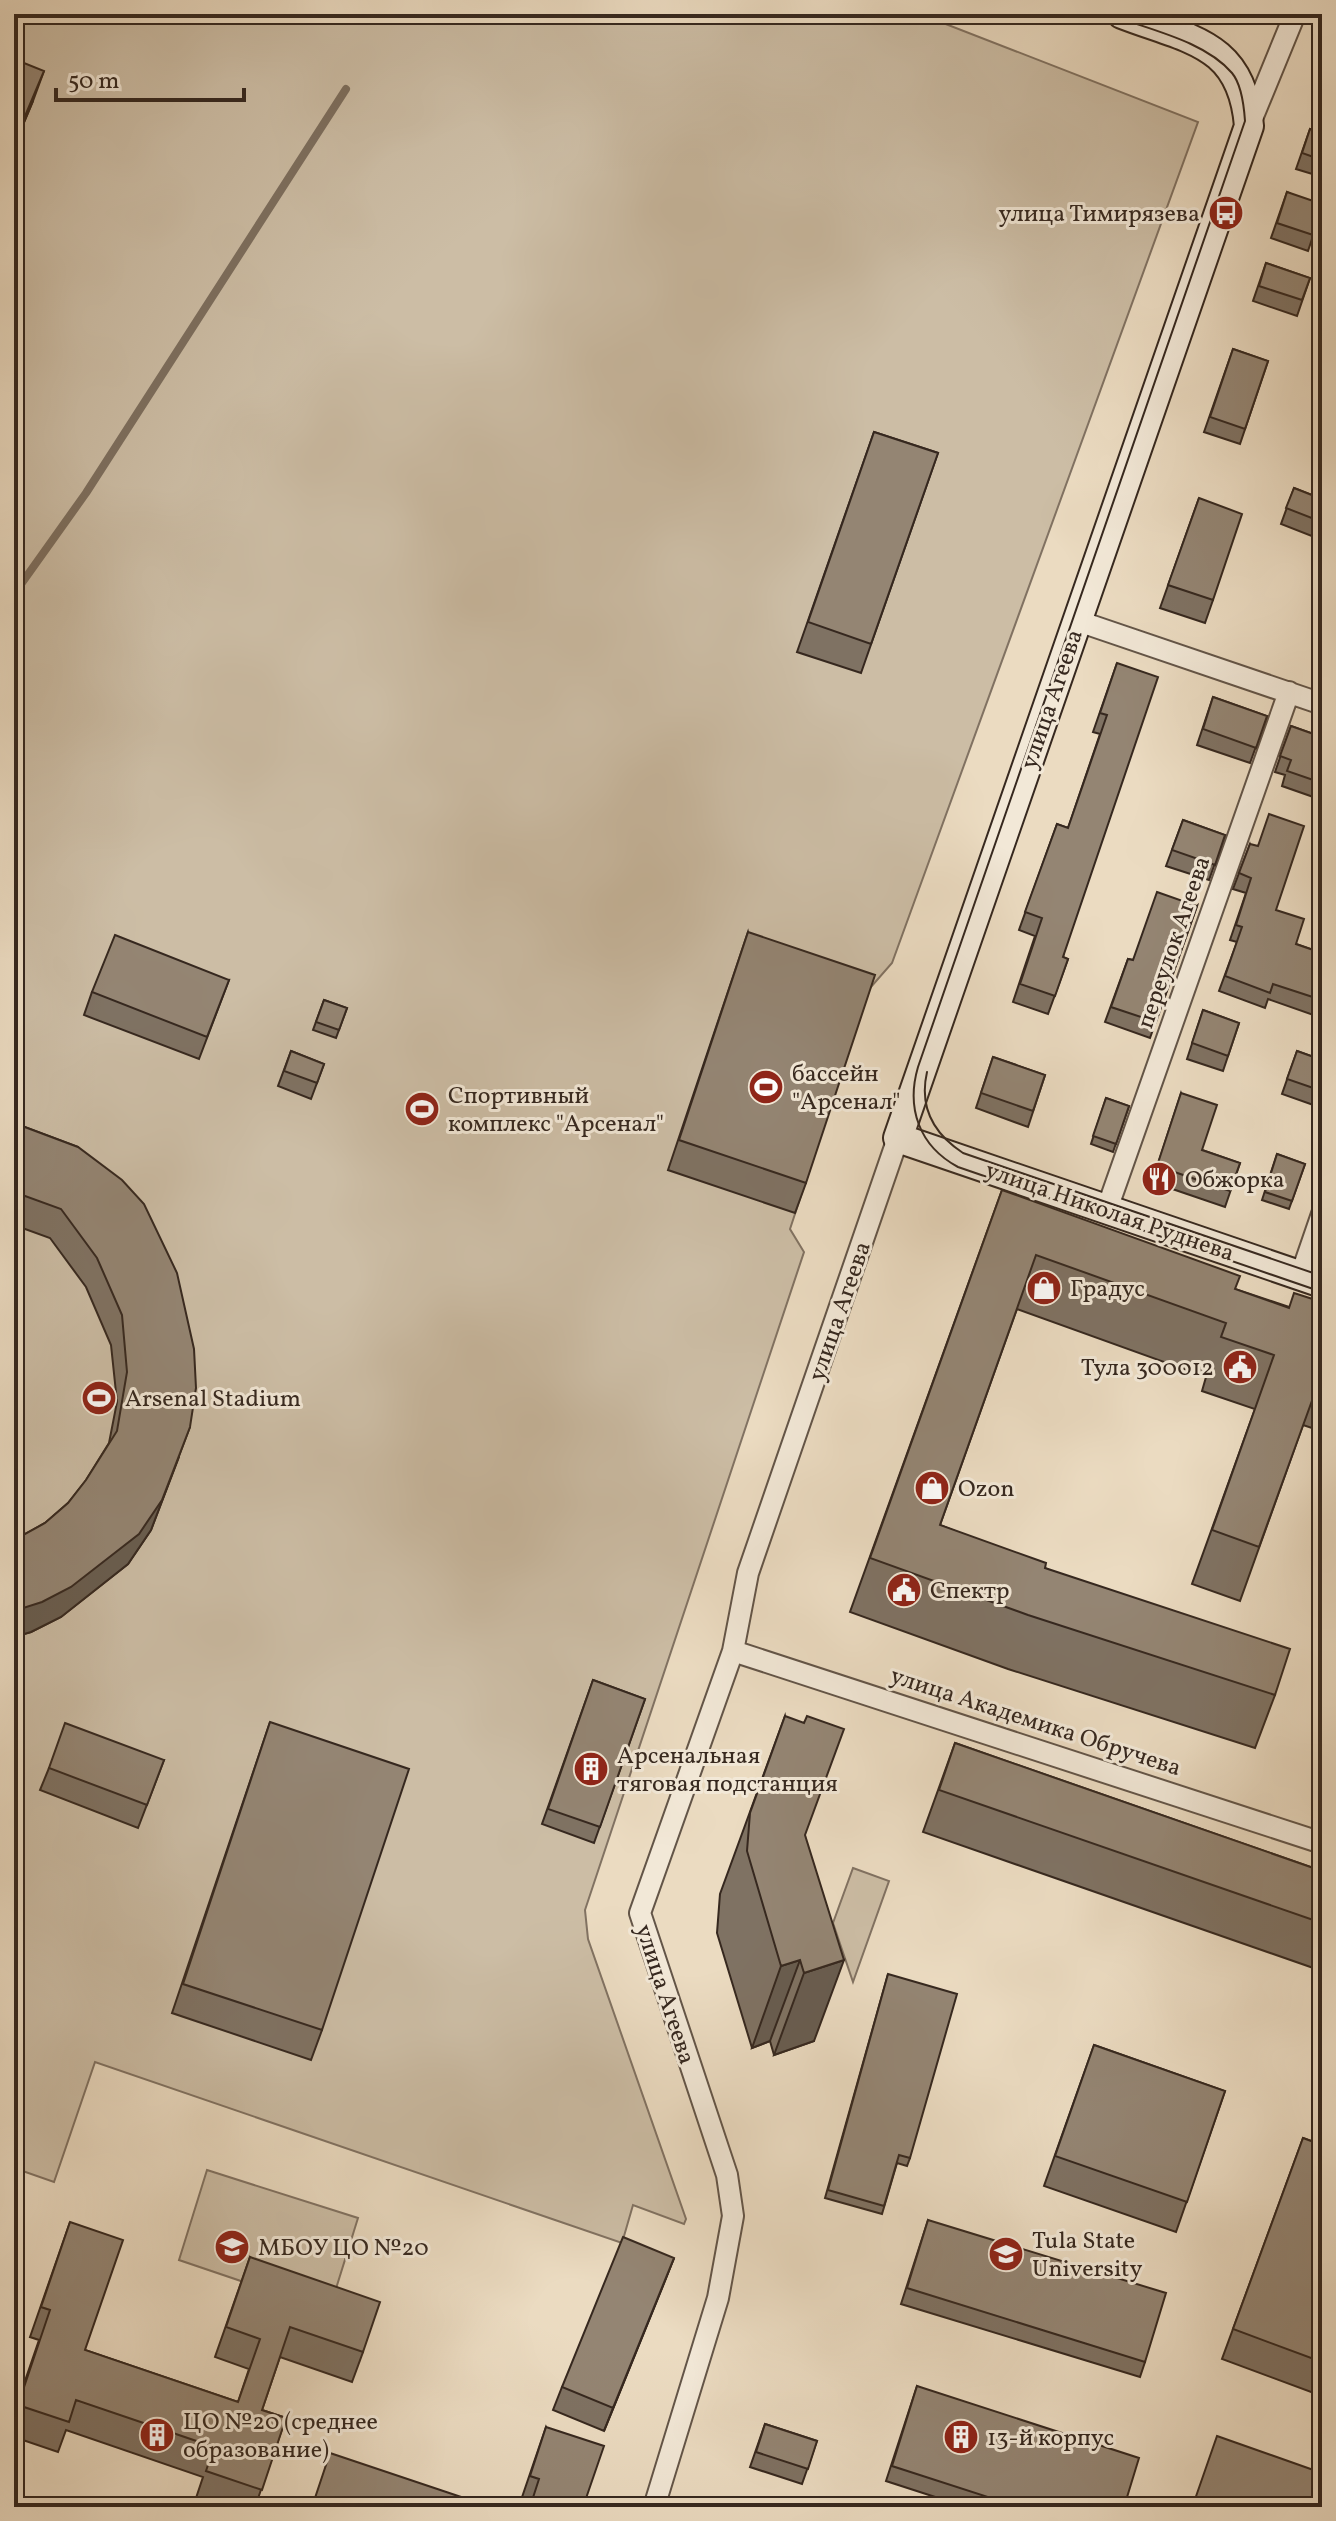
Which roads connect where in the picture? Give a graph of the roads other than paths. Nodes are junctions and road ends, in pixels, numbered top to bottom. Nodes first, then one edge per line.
1 (1122, 14) edge
2 (1295, 14) edge
3 (1249, 126) junction
4 (1078, 621) junction
5 (1289, 692) junction
6 (1322, 704) edge
7 (898, 1138) junction
8 (1107, 1209) junction
9 (1322, 1214) edge
10 (1311, 1279) edge
11 (733, 1651) junction
12 (1322, 1843) edge
13 (654, 2507) edge

1 - 3 street, улица Агеева
2 - 3 street, улица Агеева
3 - 4 street, улица Агеева
4 - 5 street
4 - 7 street, улица Агеева
5 - 6 street
5 - 8 street, переулок Агеева
7 - 8 street, улица Николая Руднева
7 - 11 street, улица Агеева
8 - 10 street, улица Николая Руднева
9 - 10 street
11 - 12 street, улица Академика Обручева
11 - 13 street, улица Агеева

